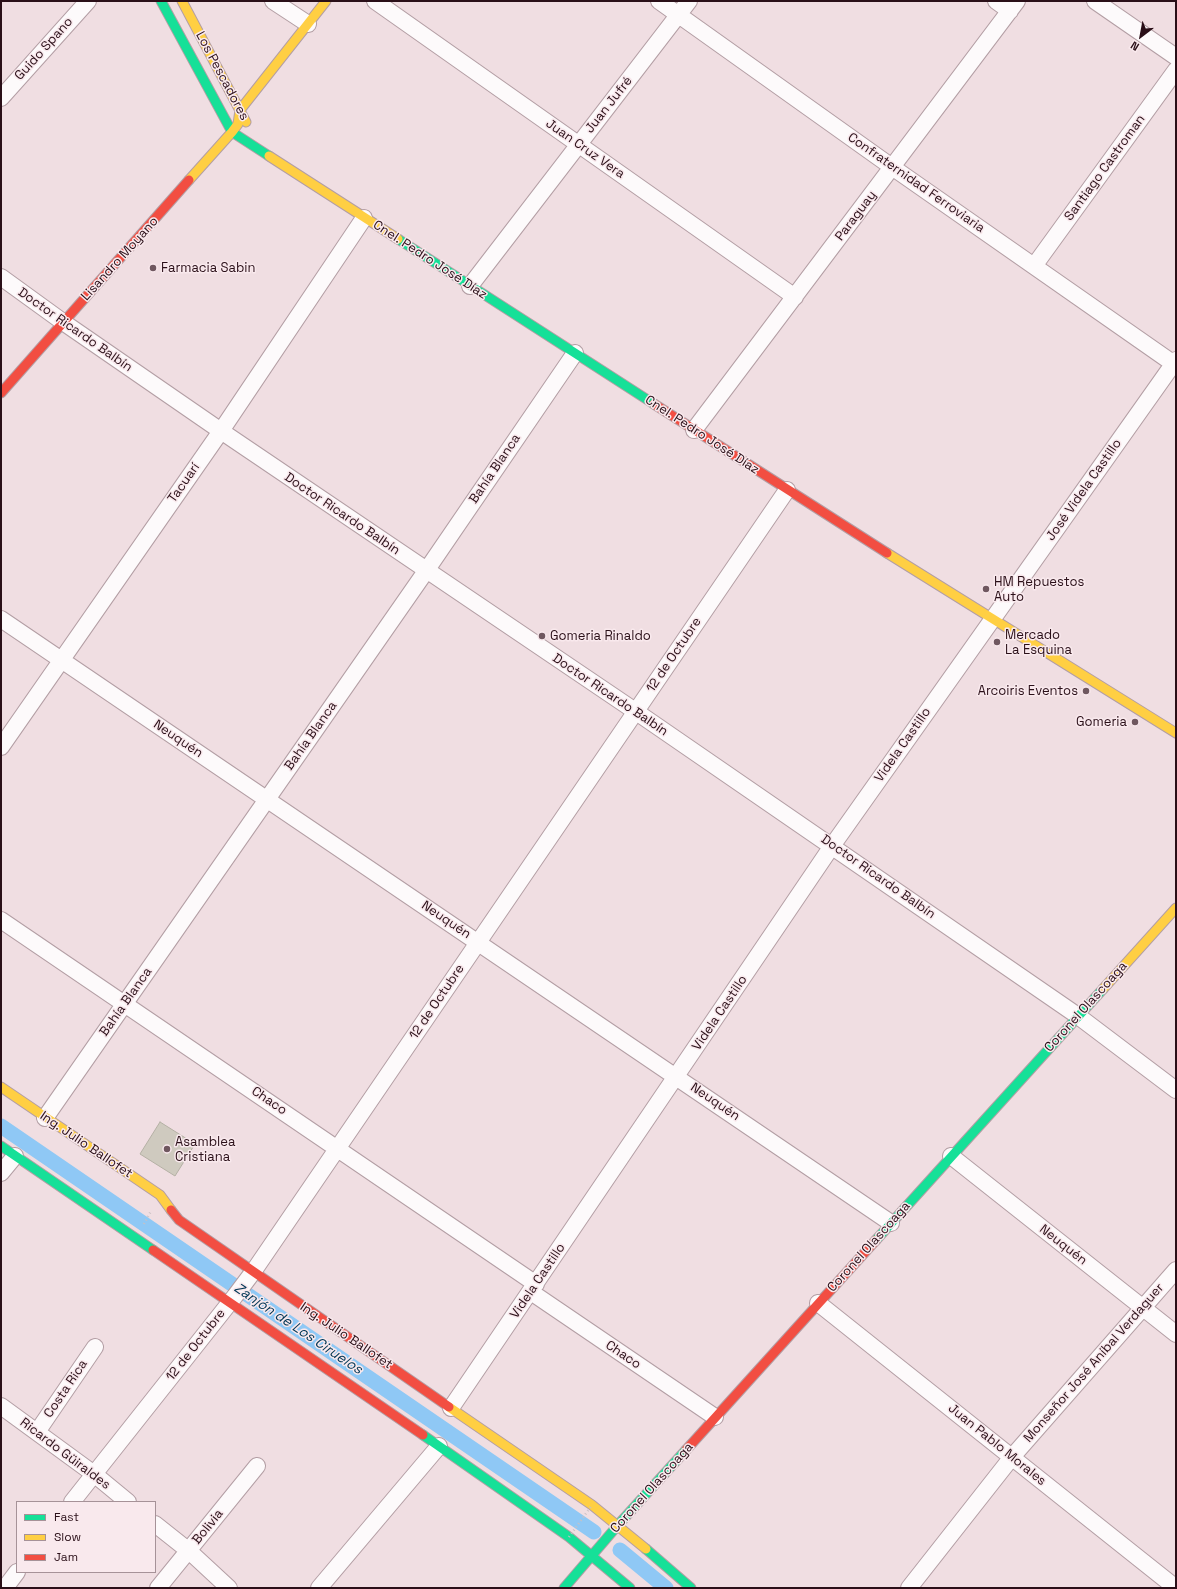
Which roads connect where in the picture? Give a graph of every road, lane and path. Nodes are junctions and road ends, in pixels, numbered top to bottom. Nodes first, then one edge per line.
1 (88, 1) edge
2 (161, 1) edge
3 (182, 1) edge
4 (273, 1) edge
5 (326, 1) edge
6 (375, 1) edge
7 (659, 1) edge
8 (689, 1) edge
9 (996, 1) edge
10 (1095, 1) edge
11 (1014, 6) edge
12 (679, 15) junction
13 (308, 24) junction
14 (1176, 57) edge
15 (1176, 70) edge
16 (1, 98) edge
17 (240, 110) junction
18 (235, 128) junction
19 (578, 144) junction
20 (262, 151) junction
21 (892, 167) junction
22 (364, 218) junction
23 (1034, 266) junction
24 (1, 277) edge
25 (470, 286) junction
26 (795, 297) junction
27 (63, 322) junction
28 (575, 353) junction
29 (1175, 362) edge
30 (1, 393) edge
31 (694, 430) junction
32 (221, 431) junction
33 (787, 490) junction
34 (426, 571) junction
35 (1, 618) edge
36 (992, 619) junction
37 (62, 660) junction
38 (635, 711) junction
39 (1176, 733) edge
40 (1, 747) edge
41 (267, 799) junction
42 (832, 846) junction
43 (1176, 908) edge
44 (1, 920) edge
45 (478, 942) junction
46 (125, 1003) junction
47 (1078, 1016) junction
48 (677, 1076) junction
49 (1, 1088) edge
50 (1176, 1090) edge
51 (45, 1118) junction
52 (1, 1146) edge
53 (337, 1148) junction
54 (15, 1156) junction
55 (951, 1156) junction
56 (1, 1173) edge
57 (151, 1210) dead end
58 (891, 1222) junction
59 (140, 1230) dead end
60 (1176, 1270) edge
61 (250, 1277) junction
62 (533, 1288) junction
63 (233, 1299) junction
64 (818, 1303) junction
65 (1142, 1307) junction
66 (1176, 1334) edge
67 (95, 1347) dead end
68 (1, 1406) edge
69 (451, 1408) junction
70 (715, 1417) junction
71 (37, 1432) junction
72 (439, 1446) junction
73 (1012, 1457) junction
74 (258, 1466) dead end
75 (94, 1474) junction
76 (73, 1501) edge
77 (127, 1501) edge
78 (592, 1505) junction
79 (156, 1525) edge
80 (618, 1525) junction
81 (569, 1537) junction
82 (189, 1551) junction
83 (593, 1556) junction
84 (16, 1573) edge
85 (5, 1588) edge
86 (158, 1588) edge
87 (229, 1588) edge
88 (319, 1588) edge
89 (564, 1588) edge
90 (630, 1588) edge
91 (691, 1588) edge
92 (909, 1588) edge
93 (1176, 1588) edge

1 - 16 street, Guido Spano
2 - 18 street, Los Pescadores
3 - 17 street, Los Pescadores
4 - 13 street
5 - 13 street
6 - 19 street, Juan Cruz Vera
7 - 12 street, Confraternidad Ferroviaria
8 - 12 street, Juan Jufré
9 - 11 street
10 - 14 street
11 - 21 street, Paraguay
12 - 19 street, Juan Jufré
12 - 21 street, Confraternidad Ferroviaria
13 - 17 street
15 - 23 street, Santiago Castroman
17 - 18 street
17 - 20 street, Los Pescadores
18 - 20 street, Cnel. Pedro José Díaz
18 - 27 street, Lisandro Moyano
19 - 25 street, Juan Jufré
19 - 26 street, Juan Cruz Vera
20 - 22 street, Cnel. Pedro José Díaz
21 - 23 street, Confraternidad Ferroviaria
21 - 26 street, Paraguay
22 - 25 street, Cnel. Pedro José Díaz
22 - 32 street, Tacuarí
23 - 29 street, Confraternidad Ferroviaria
24 - 27 street, Doctor Ricardo Balbín
25 - 28 street, Cnel. Pedro José Díaz
26 - 31 street, Paraguay
27 - 30 street, Lisandro Moyano
27 - 32 street, Doctor Ricardo Balbín
28 - 31 street, Cnel. Pedro José Díaz
28 - 34 street, Bahía Blanca
29 - 36 street, José Videla Castillo
31 - 33 street, Cnel. Pedro José Díaz
32 - 34 street, Doctor Ricardo Balbín
32 - 37 street, Tacuarí
33 - 36 street, Cnel. Pedro José Díaz
33 - 38 street, 12 de Octubre
34 - 38 street, Doctor Ricardo Balbín
34 - 41 street, Bahía Blanca
35 - 37 street, Neuquén
36 - 39 street, Cnel. Pedro José Díaz
36 - 42 street, Videla Castillo
37 - 40 street, Tacuarí
37 - 41 street, Neuquén
38 - 42 street, Doctor Ricardo Balbín
38 - 45 street, 12 de Octubre
41 - 45 street, Neuquén
41 - 46 street, Bahía Blanca
42 - 47 street, Doctor Ricardo Balbín
42 - 48 street, Videla Castillo
43 - 47 street, Coronel Olascoaga
44 - 46 street, Chaco
45 - 48 street, Neuquén
45 - 53 street, 12 de Octubre
46 - 51 street, Bahía Blanca
46 - 53 street, Chaco
47 - 50 street, Doctor Ricardo Balbín
47 - 55 street, Coronel Olascoaga
48 - 58 street, Neuquén
48 - 62 street, Videla Castillo
49 - 51 street, Ing. Julio Ballofet
51 - 61 street, Ing. Julio Ballofet
52 - 54 street
53 - 61 street, 12 de Octubre
53 - 62 street, Chaco
54 - 56 street
54 - 63 street
55 - 58 street, Coronel Olascoaga
55 - 65 street, Neuquén
57 - 59 path
58 - 64 street, Coronel Olascoaga
60 - 65 street, Monseñor José Aníbal Verdaguer
61 - 63 street, 12 de Octubre
61 - 69 street, Ing. Julio Ballofet
62 - 69 street, Videla Castillo
62 - 70 street, Chaco
63 - 72 street
63 - 75 street, 12 de Octubre
64 - 70 street, Coronel Olascoaga
64 - 73 street, Juan Pablo Morales
65 - 66 street, Neuquén
65 - 73 street, Monseñor José Aníbal Verdaguer
67 - 71 street, Costa Rica
68 - 71 street, Ricardo Güiraldes
69 - 78 street, Ing. Julio Ballofet
70 - 80 street, Coronel Olascoaga
71 - 75 street, Ricardo Güiraldes
72 - 81 street
72 - 88 street
73 - 92 street, Monseñor José Aníbal Verdaguer
73 - 93 street, Juan Pablo Morales
74 - 82 street, Bolivia
75 - 76 street, 12 de Octubre
75 - 77 street, Ricardo Güiraldes
78 - 80 street, Ing. Julio Ballofet
78 - 81 path, bridge
79 - 82 street
80 - 83 street, Coronel Olascoaga
80 - 91 street, Ing. Julio Ballofet
81 - 83 street
82 - 86 street, Bolivia
82 - 87 street
83 - 89 street, Coronel Olascoaga
83 - 90 street
84 - 85 street

